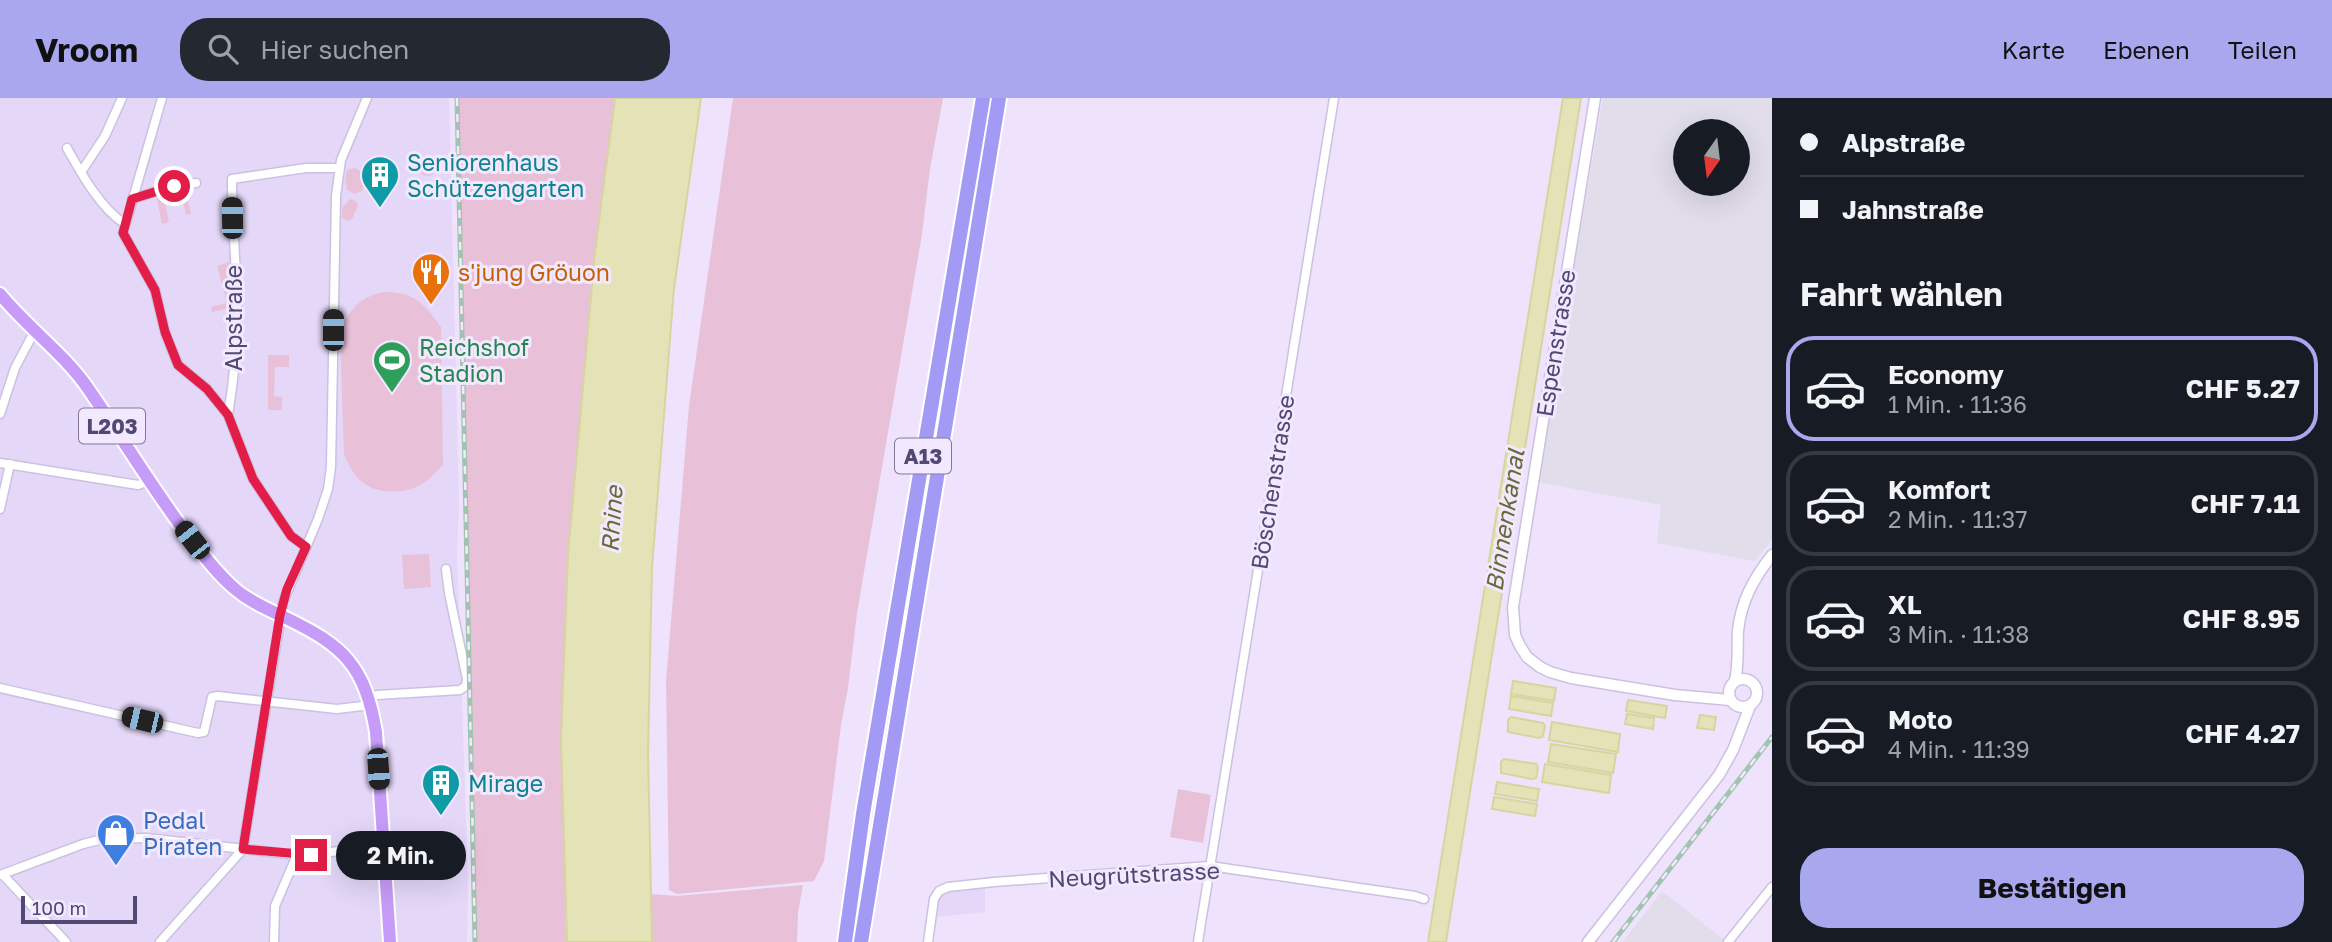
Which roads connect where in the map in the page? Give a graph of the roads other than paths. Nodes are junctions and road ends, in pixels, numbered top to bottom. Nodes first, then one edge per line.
1 (122, 98) edge
2 (162, 98) edge
3 (367, 98) edge
4 (983, 98) edge
5 (999, 98) edge
6 (1334, 98) edge
7 (1595, 98) edge
8 (67, 148) dead end
9 (339, 168) junction
10 (81, 172) junction
11 (196, 183) dead end
12 (132, 199) junction
13 (125, 224) junction
14 (0, 294) edge
15 (34, 332) junction
16 (0, 414) edge
17 (228, 415) junction
18 (0, 463) edge
19 (10, 464) junction
20 (149, 481) junction
21 (0, 509) edge
22 (306, 547) junction
23 (1772, 555) edge
24 (446, 569) dead end
25 (280, 615) junction
26 (1739, 660) junction
27 (1748, 680) junction
28 (1733, 684) junction
29 (0, 688) edge
30 (1700, 697) junction
31 (370, 701) junction
32 (266, 702) junction
33 (1732, 703) junction
34 (1750, 706) junction
35 (1740, 732) junction
36 (383, 845) junction
37 (243, 849) junction
38 (297, 855) junction
39 (1210, 866) junction
40 (1, 875) edge
41 (1772, 887) edge
42 (1424, 900) dead end
43 (66, 942) edge
44 (160, 942) edge
45 (274, 942) edge
46 (390, 942) edge
47 (845, 942) edge
48 (861, 942) edge
49 (928, 942) edge
50 (1198, 942) edge
51 (1588, 942) edge
52 (1728, 942) edge

1 - 10 street
2 - 12 street
3 - 9 street
4 - 47 highway, A13
5 - 48 highway, A13
6 - 39 street, Böschenstrasse
7 - 30 street, Espenstrasse
8 - 10 street
9 - 17 street, Alpstraße
9 - 22 street
10 - 13 street
11 - 12 street
12 - 13 street
13 - 17 street, Alpstraße
14 - 15 main road, L203
15 - 16 street
15 - 20 main road, L203
17 - 22 street, Alpstraße
18 - 19 street
19 - 20 street
19 - 21 street
20 - 25 main road, L203
22 - 25 street
23 - 26 street
24 - 31 street
25 - 31 main road, L203
25 - 32 street
26 - 27 street
26 - 28 street
27 - 28 street
27 - 34 street
28 - 30 street, Espenstrasse
28 - 33 street
29 - 32 street
30 - 33 street, Espenstrasse
31 - 32 street
31 - 36 main road, L203
32 - 37 street
33 - 34 street
33 - 35 street
34 - 35 street
35 - 51 street
36 - 38 street
36 - 46 main road, L203
37 - 38 street
37 - 40 street
37 - 44 street
38 - 45 street
39 - 42 street, Neugrütstrasse
39 - 49 street, Neugrütstrasse
39 - 50 street, Böschenstrasse
40 - 43 street
41 - 52 street

